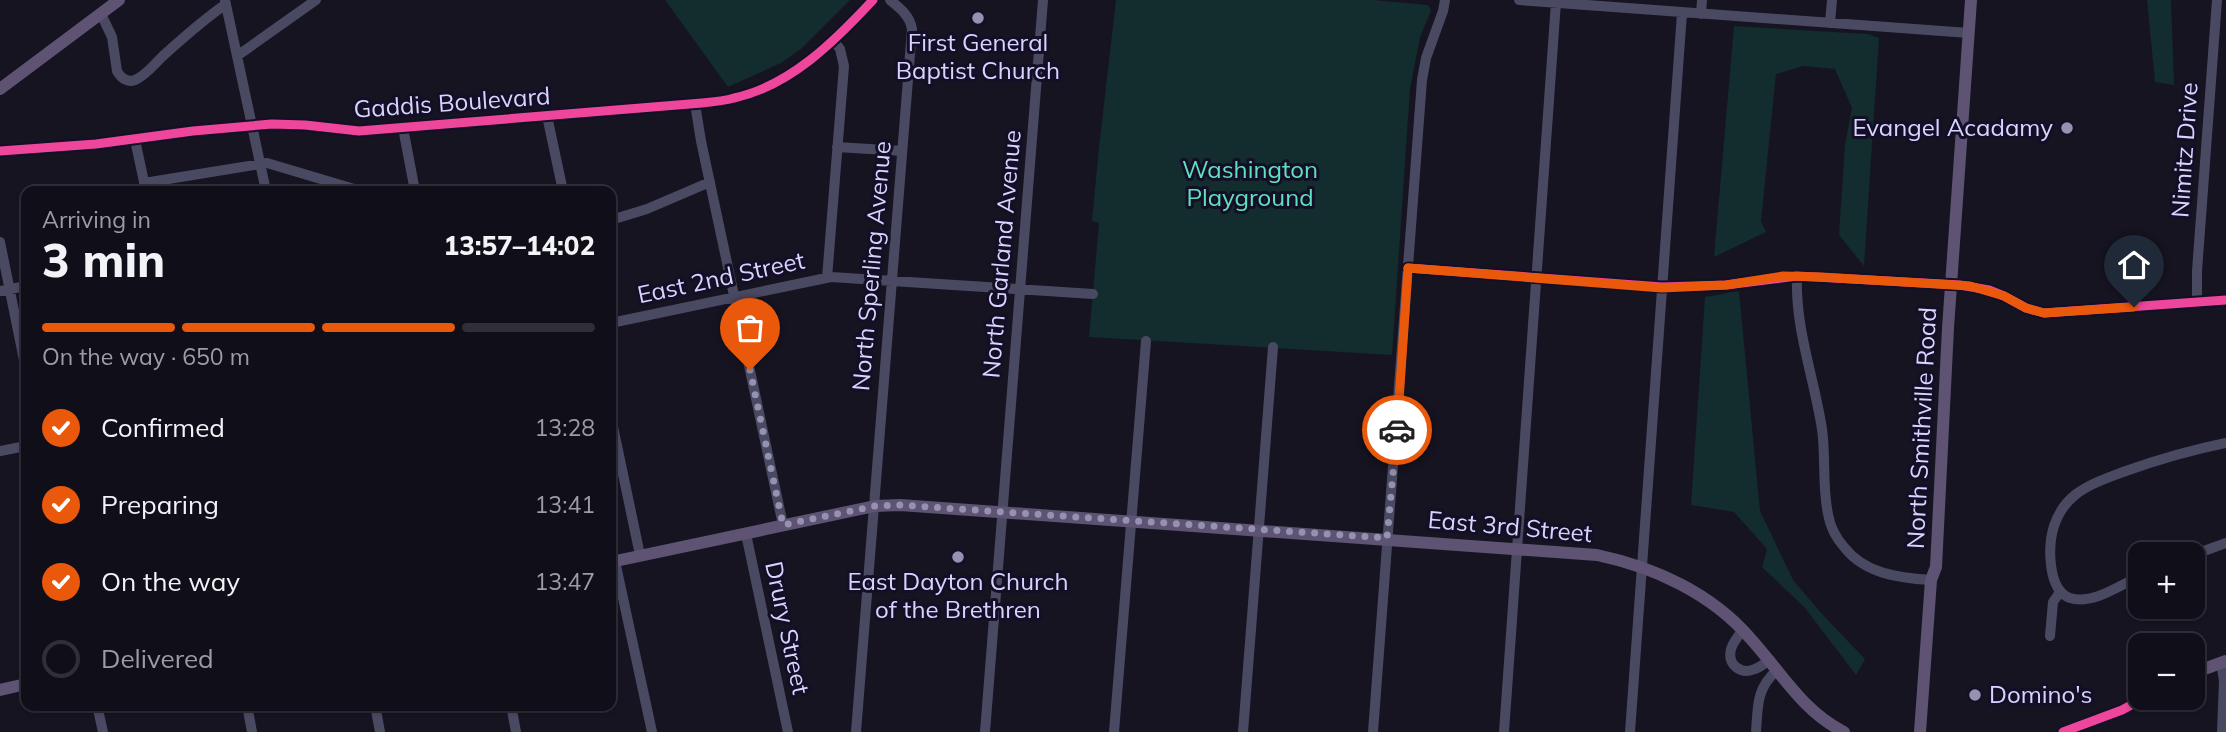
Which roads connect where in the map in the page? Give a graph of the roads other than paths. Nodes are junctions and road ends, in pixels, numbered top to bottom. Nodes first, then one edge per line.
1 (119, 0) edge
2 (316, 0) edge
3 (873, 0) edge
4 (890, 0) edge
5 (1043, 0) edge
6 (1444, 0) edge
7 (1519, 0) edge
8 (1702, 0) edge
9 (1832, 0) edge
10 (1971, 0) edge
11 (2217, 0) edge
12 (225, 2) edge
13 (1556, 2) junction
14 (1682, 13) junction
15 (101, 14) junction
16 (1701, 14) junction
17 (1830, 23) junction
18 (1969, 33) junction
19 (833, 40) junction
20 (237, 56) junction
21 (0, 89) edge
22 (695, 104) junction
23 (547, 116) junction
24 (252, 126) junction
25 (403, 128) junction
26 (135, 140) junction
27 (837, 147) junction
28 (0, 151) edge
29 (902, 151) junction
30 (260, 164) junction
31 (710, 182) junction
32 (145, 186) edge
33 (150, 186) edge
34 (265, 186) edge
35 (344, 186) edge
36 (414, 186) edge
37 (562, 186) edge
38 (616, 218) edge
39 (0, 242) edge
40 (1408, 268) junction
41 (1797, 276) junction
42 (827, 278) junction
43 (1537, 278) junction
44 (892, 281) junction
45 (1951, 285) junction
46 (1662, 288) junction
47 (1020, 289) junction
48 (5, 290) edge
49 (1093, 294) dead end
50 (734, 297) junction
51 (2226, 300) edge
52 (2197, 302) junction
53 (616, 322) edge
54 (1146, 341) dead end
55 (1273, 347) dead end
56 (21, 351) edge
57 (616, 441) edge
58 (2226, 443) edge
59 (21, 447) edge
60 (0, 451) edge
61 (875, 506) junction
62 (1003, 512) junction
63 (1130, 520) junction
64 (783, 525) junction
65 (1259, 529) junction
66 (746, 534) junction
67 (1387, 538) junction
68 (2226, 543) edge
69 (1517, 548) junction
70 (2205, 551) edge
71 (640, 555) junction
72 (616, 560) edge
73 (1642, 567) junction
74 (616, 574) edge
75 (1931, 580) junction
76 (2128, 581) edge
77 (2060, 592) junction
78 (1743, 630) junction
79 (2050, 636) dead end
80 (2223, 661) edge
81 (1773, 665) junction
82 (2205, 668) edge
83 (21, 685) edge
84 (0, 690) edge
85 (2128, 707) edge
86 (98, 711) edge
87 (248, 711) edge
88 (376, 711) edge
89 (512, 711) edge
90 (103, 732) edge
91 (252, 732) edge
92 (380, 732) edge
93 (516, 732) edge
94 (652, 732) edge
95 (788, 732) edge
96 (856, 732) edge
97 (985, 732) edge
98 (1114, 732) edge
99 (1243, 732) edge
100 (1373, 732) edge
101 (1504, 732) edge
102 (1630, 732) edge
103 (1756, 732) edge
104 (1844, 732) edge
105 (1920, 732) edge
106 (2066, 732) edge
107 (2222, 732) edge

1 - 15 main road
2 - 20 street
3 - 19 street, Gaddis Boulevard
4 - 29 street, North Sperling Avenue
5 - 47 street, North Garland Avenue
6 - 40 street
7 - 13 street
8 - 16 street
9 - 17 street
10 - 18 main road, North Smithville Road
11 - 52 street, Nimitz Drive
12 - 15 street
12 - 20 street
13 - 14 street
13 - 43 street
14 - 16 street
14 - 46 street
15 - 21 main road
16 - 17 street
17 - 18 street
18 - 45 main road, North Smithville Road
19 - 22 street, Gaddis Boulevard
19 - 27 street
20 - 24 street
22 - 23 street, Gaddis Boulevard
22 - 31 street
23 - 25 street, Gaddis Boulevard
23 - 37 street
24 - 25 street, Gaddis Boulevard
24 - 26 street, Gaddis Boulevard
24 - 30 street
25 - 36 street
26 - 28 street, Gaddis Boulevard
26 - 32 street
27 - 29 street
27 - 42 street
29 - 44 street, North Sperling Avenue
30 - 33 street
30 - 34 street
30 - 35 street
31 - 38 street
31 - 50 street
39 - 48 street
40 - 43 street
40 - 67 street
41 - 45 street
41 - 46 street
41 - 75 street
42 - 44 street, East 2nd Street
42 - 50 street, East 2nd Street
43 - 46 street
43 - 69 street
44 - 47 street, East 2nd Street
44 - 61 street, North Sperling Avenue
45 - 52 street
45 - 75 main road, North Smithville Road
46 - 73 street
47 - 49 street, East 2nd Street
47 - 62 street, North Garland Avenue
48 - 56 street
50 - 53 street, East 2nd Street
50 - 64 street
51 - 52 street
54 - 63 street
55 - 65 street
57 - 71 street
58 - 77 street
59 - 60 street
61 - 62 main road, East 3rd Street
61 - 64 main road, East 3rd Street
61 - 96 street, North Sperling Avenue
62 - 63 main road, East 3rd Street
62 - 97 street, North Garland Avenue
63 - 65 main road, East 3rd Street
63 - 98 street
64 - 66 main road, East 3rd Street
65 - 67 main road, East 3rd Street
65 - 99 street
66 - 71 main road, East 3rd Street
66 - 95 street, Drury Street
67 - 69 main road, East 3rd Street
67 - 100 street
68 - 70 street
69 - 73 main road, East 3rd Street
69 - 101 street
71 - 72 main road, East 3rd Street
73 - 78 main road, East 3rd Street
73 - 102 street
74 - 94 street
75 - 105 main road, North Smithville Road
76 - 77 street
77 - 79 street
78 - 81 main road, East 3rd Street
78 - 81 street
80 - 82 main road
80 - 107 street
81 - 103 street
81 - 104 main road, East 3rd Street
83 - 84 main road
85 - 106 main road
86 - 90 street
87 - 91 street
88 - 92 street
89 - 93 street

